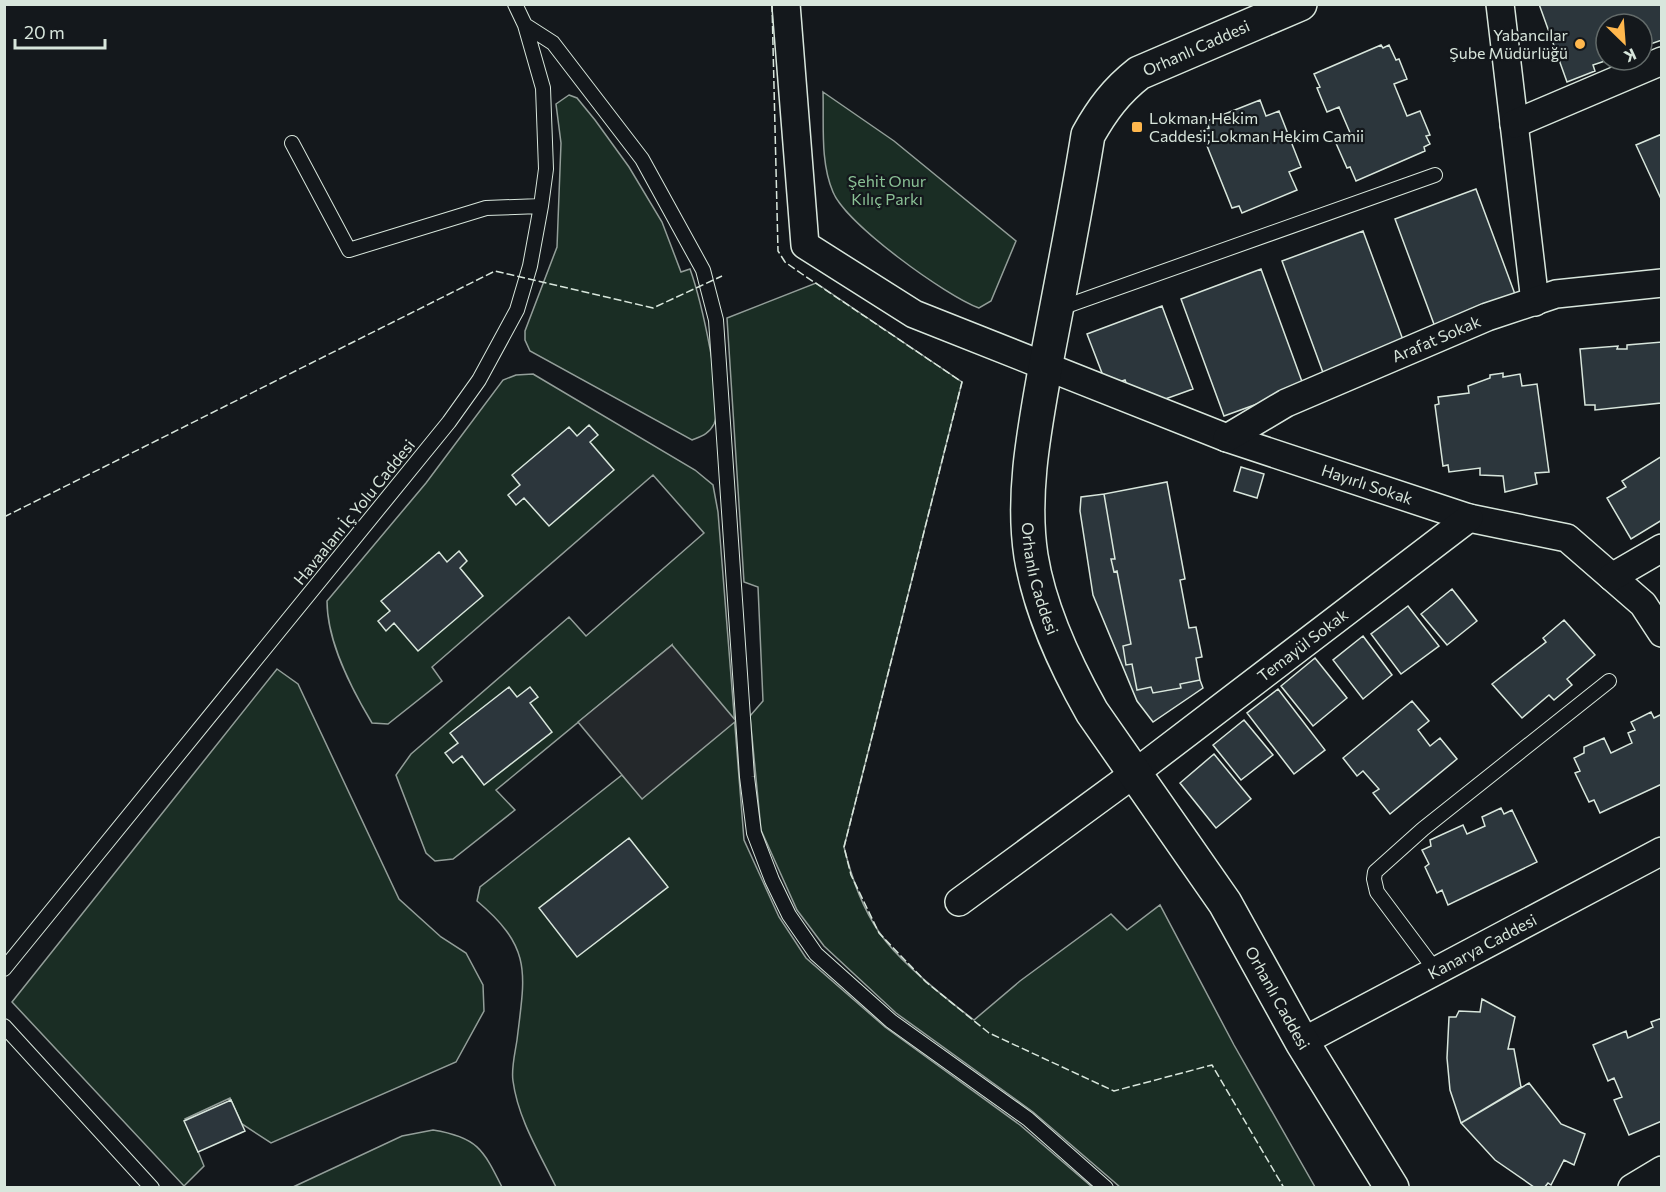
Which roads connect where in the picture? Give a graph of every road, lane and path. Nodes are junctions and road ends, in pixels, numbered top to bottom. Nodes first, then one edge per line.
1 (515, 4) edge
2 (786, 4) edge
3 (1300, 4) edge
4 (1500, 4) edge
5 (525, 25) junction
6 (1662, 61) edge
7 (1514, 124) junction
8 (292, 143) dead end
9 (1435, 175) dead end
10 (541, 206) junction
11 (1662, 283) edge
12 (1535, 302) junction
13 (1056, 310) junction
14 (1046, 368) junction
15 (1227, 438) junction
16 (1469, 518) junction
17 (1662, 548) edge
18 (1612, 577) junction
19 (1662, 633) edge
20 (1609, 681) dead end
21 (1135, 773) junction
22 (1662, 851) edge
23 (959, 902) dead end
24 (4, 969) edge
25 (1436, 971) junction
26 (4, 1026) edge
27 (1302, 1042) junction
28 (1662, 1170) edge
29 (152, 1188) edge
30 (1106, 1188) edge
31 (1392, 1188) edge
32 (1632, 1188) edge

1 - 5 lane, Havaalanı İç Yolu Caddesi
2 - 14 street, Hayırlı Sokak
3 - 13 street, Orhanlı Caddesi
4 - 7 street
5 - 10 lane, Havaalanı İç Yolu Caddesi
5 - 30 lane
6 - 7 street
7 - 12 street
8 - 10 lane
9 - 13 lane
10 - 24 lane, Havaalanı İç Yolu Caddesi
11 - 12 street, Arafat Sokak
12 - 15 street, Arafat Sokak
13 - 14 street, Orhanlı Caddesi
14 - 15 street, Hayırlı Sokak
14 - 21 street, Orhanlı Caddesi
15 - 16 street, Hayırlı Sokak
16 - 18 street, Hayırlı Sokak
16 - 21 street, Temayül Sokak
17 - 18 street
18 - 19 street, Hayırlı Sokak
20 - 25 lane
21 - 23 street, Temayül Sokak
21 - 27 street, Orhanlı Caddesi
22 - 25 street, Kanarya Caddesi
25 - 27 street, Kanarya Caddesi
26 - 29 lane
27 - 31 street, Orhanlı Caddesi
28 - 32 street

